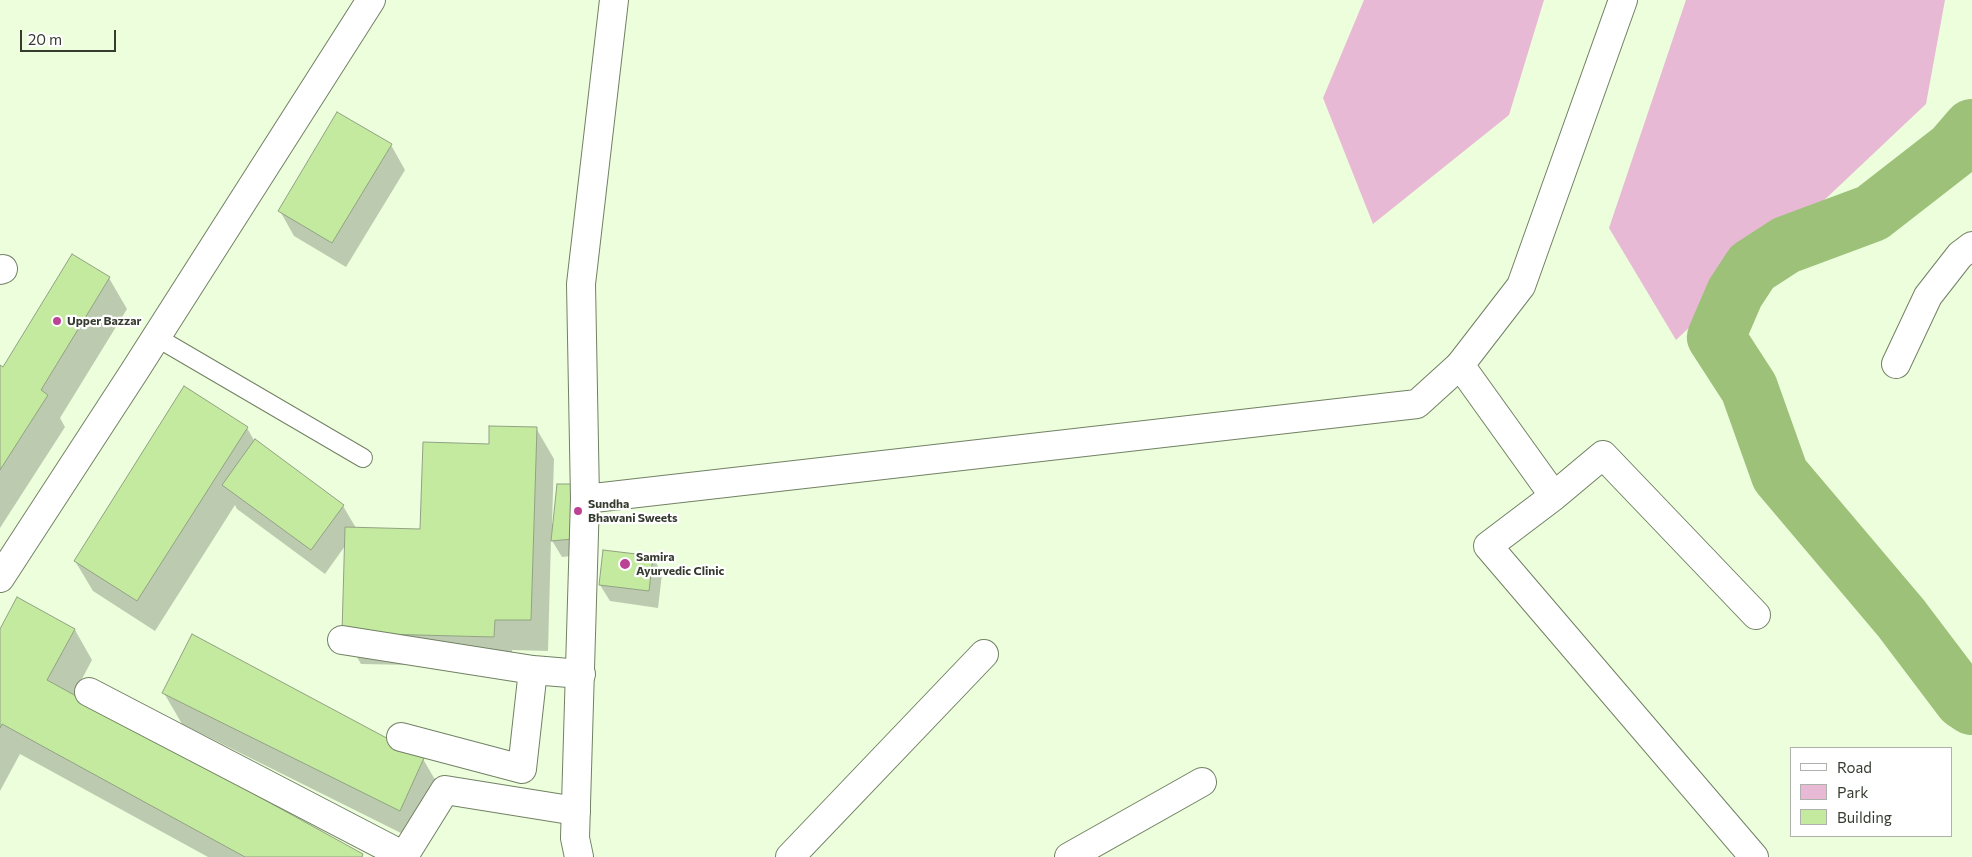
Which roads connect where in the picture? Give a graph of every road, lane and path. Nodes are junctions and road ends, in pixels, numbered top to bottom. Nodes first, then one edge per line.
1 (370, 0) edge
2 (614, 0) edge
3 (1623, 0) edge
4 (1972, 246) edge
5 (156, 337) junction
6 (1896, 364) dead end
7 (1460, 366) junction
8 (363, 458) dead end
9 (1554, 496) junction
10 (584, 499) junction
11 (0, 578) edge
12 (1756, 615) dead end
13 (342, 640) dead end
14 (984, 654) dead end
15 (533, 670) junction
16 (581, 674) junction
17 (90, 692) dead end
18 (401, 737) dead end
19 (1202, 782) dead end
20 (576, 811) junction
21 (579, 857) edge
22 (790, 857) edge
23 (1069, 857) edge
24 (1754, 857) edge

1 - 5 street
2 - 10 street
3 - 7 street
4 - 6 street
5 - 8 lane
5 - 11 street
7 - 9 street
7 - 10 street
9 - 12 street
9 - 24 street
10 - 16 street
13 - 15 street
14 - 22 street
15 - 16 street
15 - 18 street
16 - 20 street
17 - 20 street
19 - 23 street
20 - 21 street

